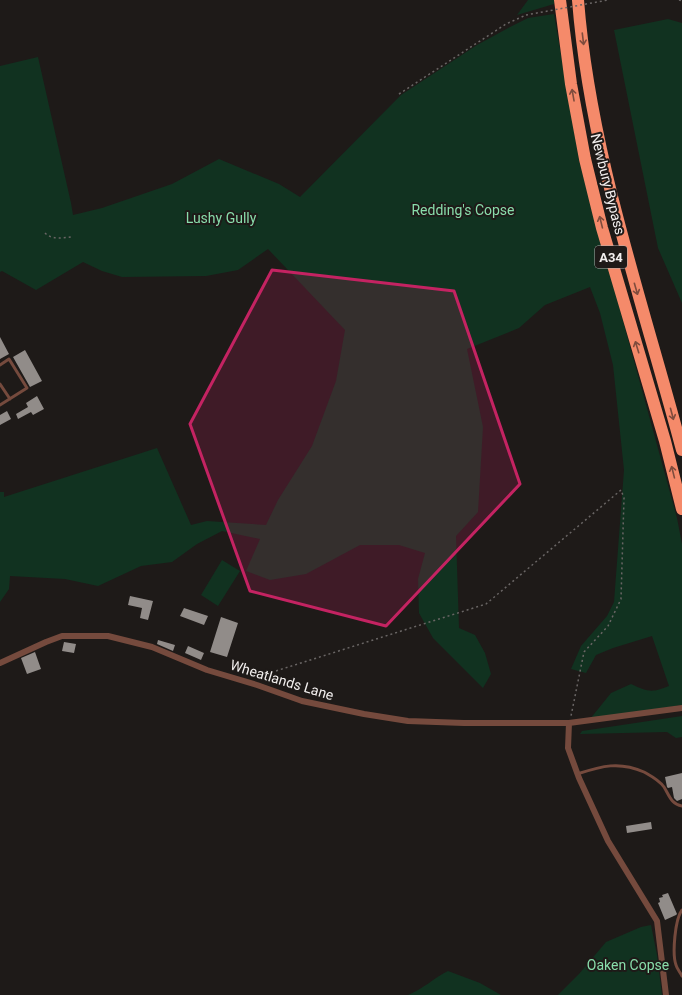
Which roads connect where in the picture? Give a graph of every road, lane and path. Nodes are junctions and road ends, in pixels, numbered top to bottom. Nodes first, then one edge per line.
1 (560, 0) edge
2 (578, 0) edge
3 (608, 0) edge
4 (399, 94) dead end
5 (45, 233) dead end
6 (71, 237) dead end
7 (0, 364) edge
8 (0, 384) edge
9 (10, 399) junction
10 (0, 405) edge
11 (682, 450) edge
12 (682, 510) edge
13 (0, 663) edge
14 (244, 681) junction
15 (682, 708) edge
16 (569, 723) junction
17 (577, 774) junction
18 (682, 806) edge
19 (682, 910) edge
20 (682, 976) edge
21 (666, 995) edge

12 -> 1 highway, Newbury Bypass / A34
2 -> 11 highway, Newbury Bypass / A34
3 - 4 path, bridge
5 - 6 path
7 - 9 lane
8 - 9 lane
9 - 10 lane
13 - 14 street, Wheatlands Lane
14 - 16 street, Wheatlands Lane
14 - 16 path
15 - 16 street, Wheatlands Lane
16 - 17 street
17 - 18 lane
17 - 21 street
19 - 20 lane

